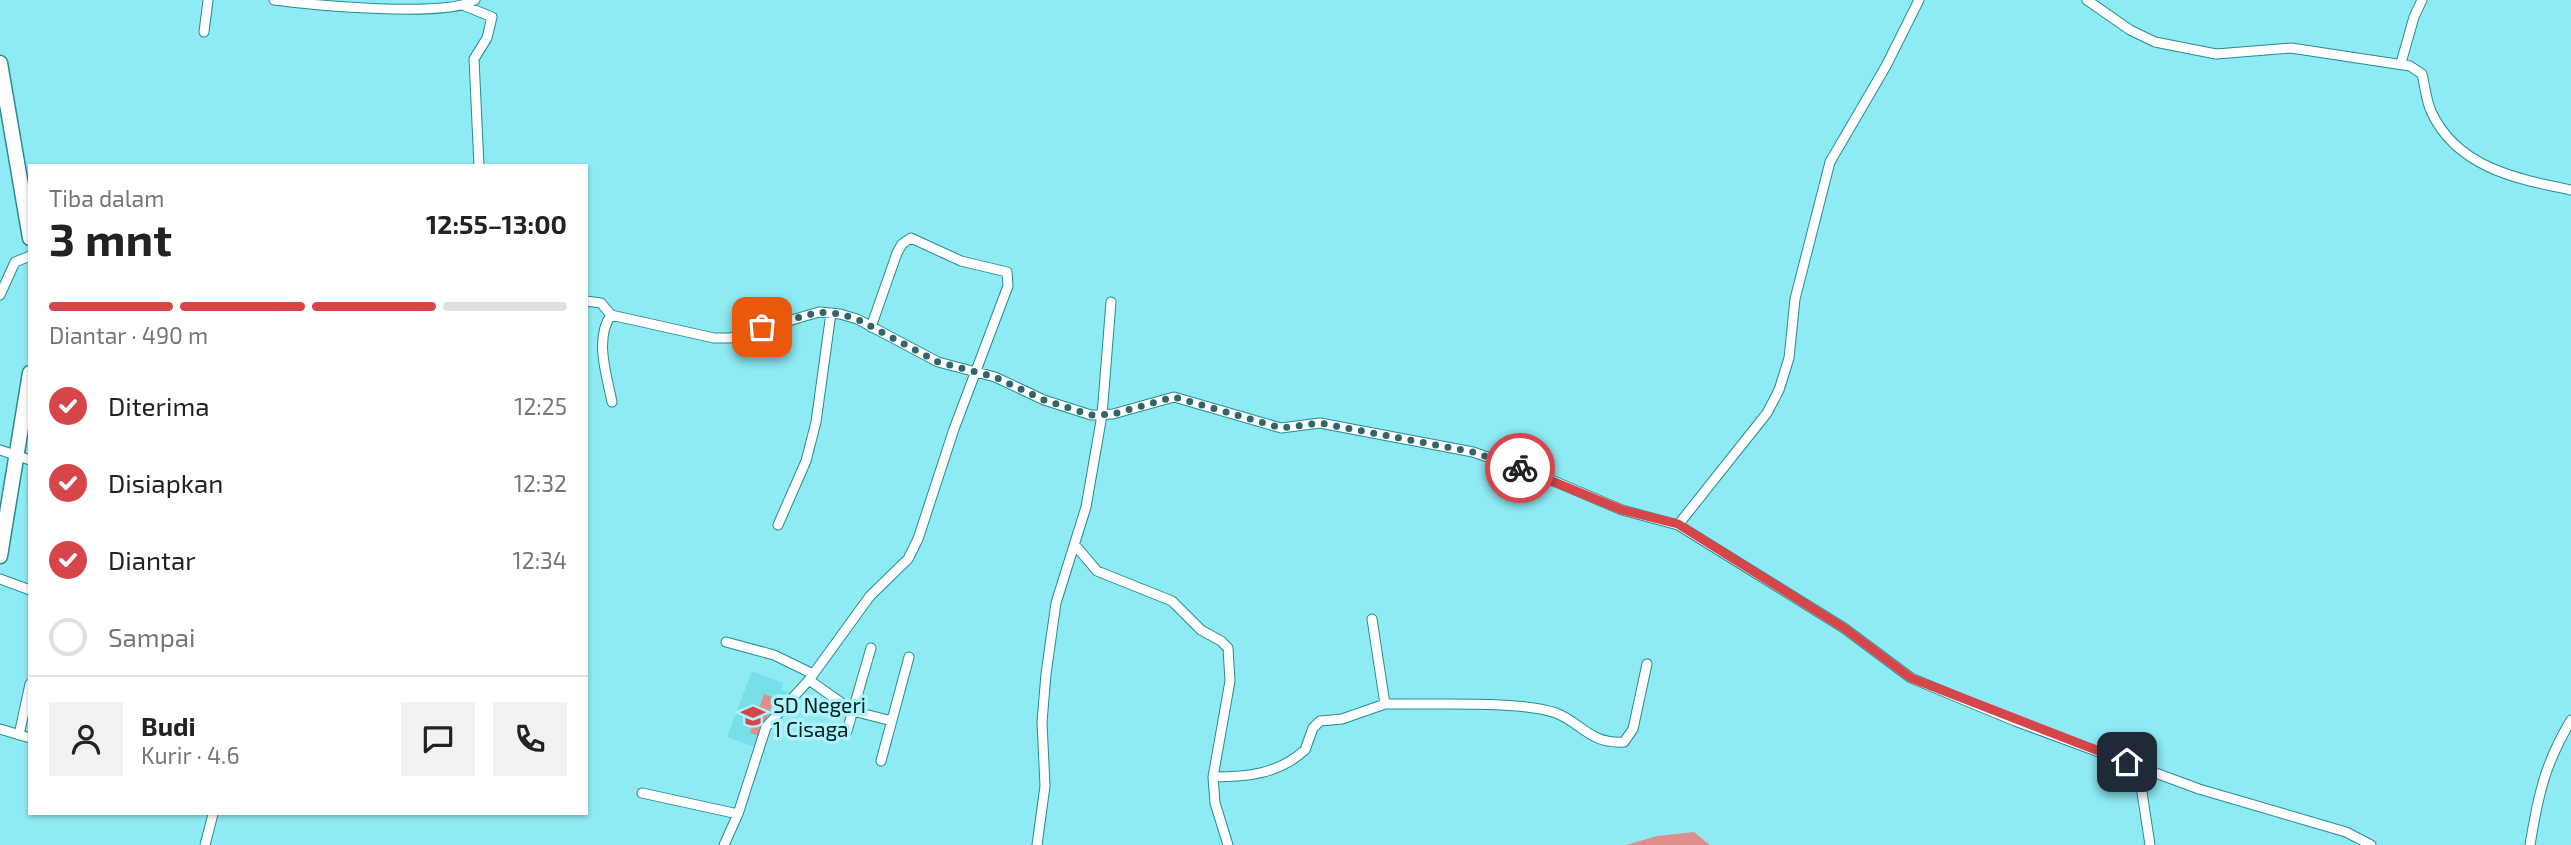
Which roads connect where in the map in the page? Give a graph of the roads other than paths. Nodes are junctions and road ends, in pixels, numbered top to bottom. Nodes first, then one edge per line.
1 (208, 0) edge
2 (277, 0) edge
3 (475, 0) edge
4 (1919, 0) edge
5 (2087, 0) edge
6 (2422, 0) edge
7 (371, 4) edge
8 (465, 6) junction
9 (204, 32) dead end
10 (2401, 63) junction
11 (1, 71) edge
12 (479, 164) edge
13 (2571, 190) edge
14 (28, 226) edge
15 (28, 257) edge
16 (0, 295) edge
17 (588, 301) edge
18 (1111, 302) dead end
19 (831, 313) junction
20 (611, 315) junction
21 (870, 327) junction
22 (976, 372) junction
23 (28, 401) edge
24 (612, 402) dead end
25 (1102, 415) junction
26 (0, 450) edge
27 (24, 458) edge
28 (1678, 524) junction
29 (778, 525) dead end
30 (1075, 545) junction
31 (0, 556) edge
32 (0, 579) edge
33 (28, 589) edge
34 (1372, 619) dead end
35 (726, 642) dead end
36 (871, 648) dead end
37 (909, 657) dead end
38 (1647, 664) dead end
39 (811, 677) junction
40 (28, 693) edge
41 (1385, 704) junction
42 (853, 711) junction
43 (2571, 720) edge
44 (892, 721) junction
45 (0, 729) edge
46 (815, 729) dead end
47 (19, 735) junction
48 (28, 737) edge
49 (881, 761) dead end
50 (2138, 766) junction
51 (1213, 777) junction
52 (642, 793) dead end
53 (738, 814) junction
54 (213, 815) edge
55 (205, 845) edge
56 (724, 845) edge
57 (1037, 845) edge
58 (1227, 845) edge
59 (2150, 845) edge
60 (2371, 845) edge
61 (2530, 845) edge

1 - 9 street
2 - 7 street
3 - 8 street
4 - 28 street
5 - 10 street
6 - 10 street
7 - 8 street
8 - 12 street
10 - 13 street
11 - 14 highway
15 - 16 street
17 - 20 street
18 - 25 street
19 - 20 street
19 - 21 street
19 - 29 street
20 - 24 street
21 - 22 street
21 - 22 street
22 - 25 street
22 - 39 street
23 - 27 highway
25 - 28 street
25 - 30 street
26 - 27 street
27 - 31 highway
28 - 50 street
30 - 51 street
30 - 57 street
32 - 33 street
34 - 41 street
35 - 39 street
36 - 42 street
37 - 44 street
38 - 41 street
39 - 42 street
39 - 53 street
40 - 47 street
41 - 51 street
42 - 44 street
42 - 46 street
43 - 61 street
44 - 49 street
45 - 47 street
47 - 48 street
50 - 59 street
50 - 60 street
51 - 58 street
52 - 53 street
53 - 56 street
54 - 55 street

